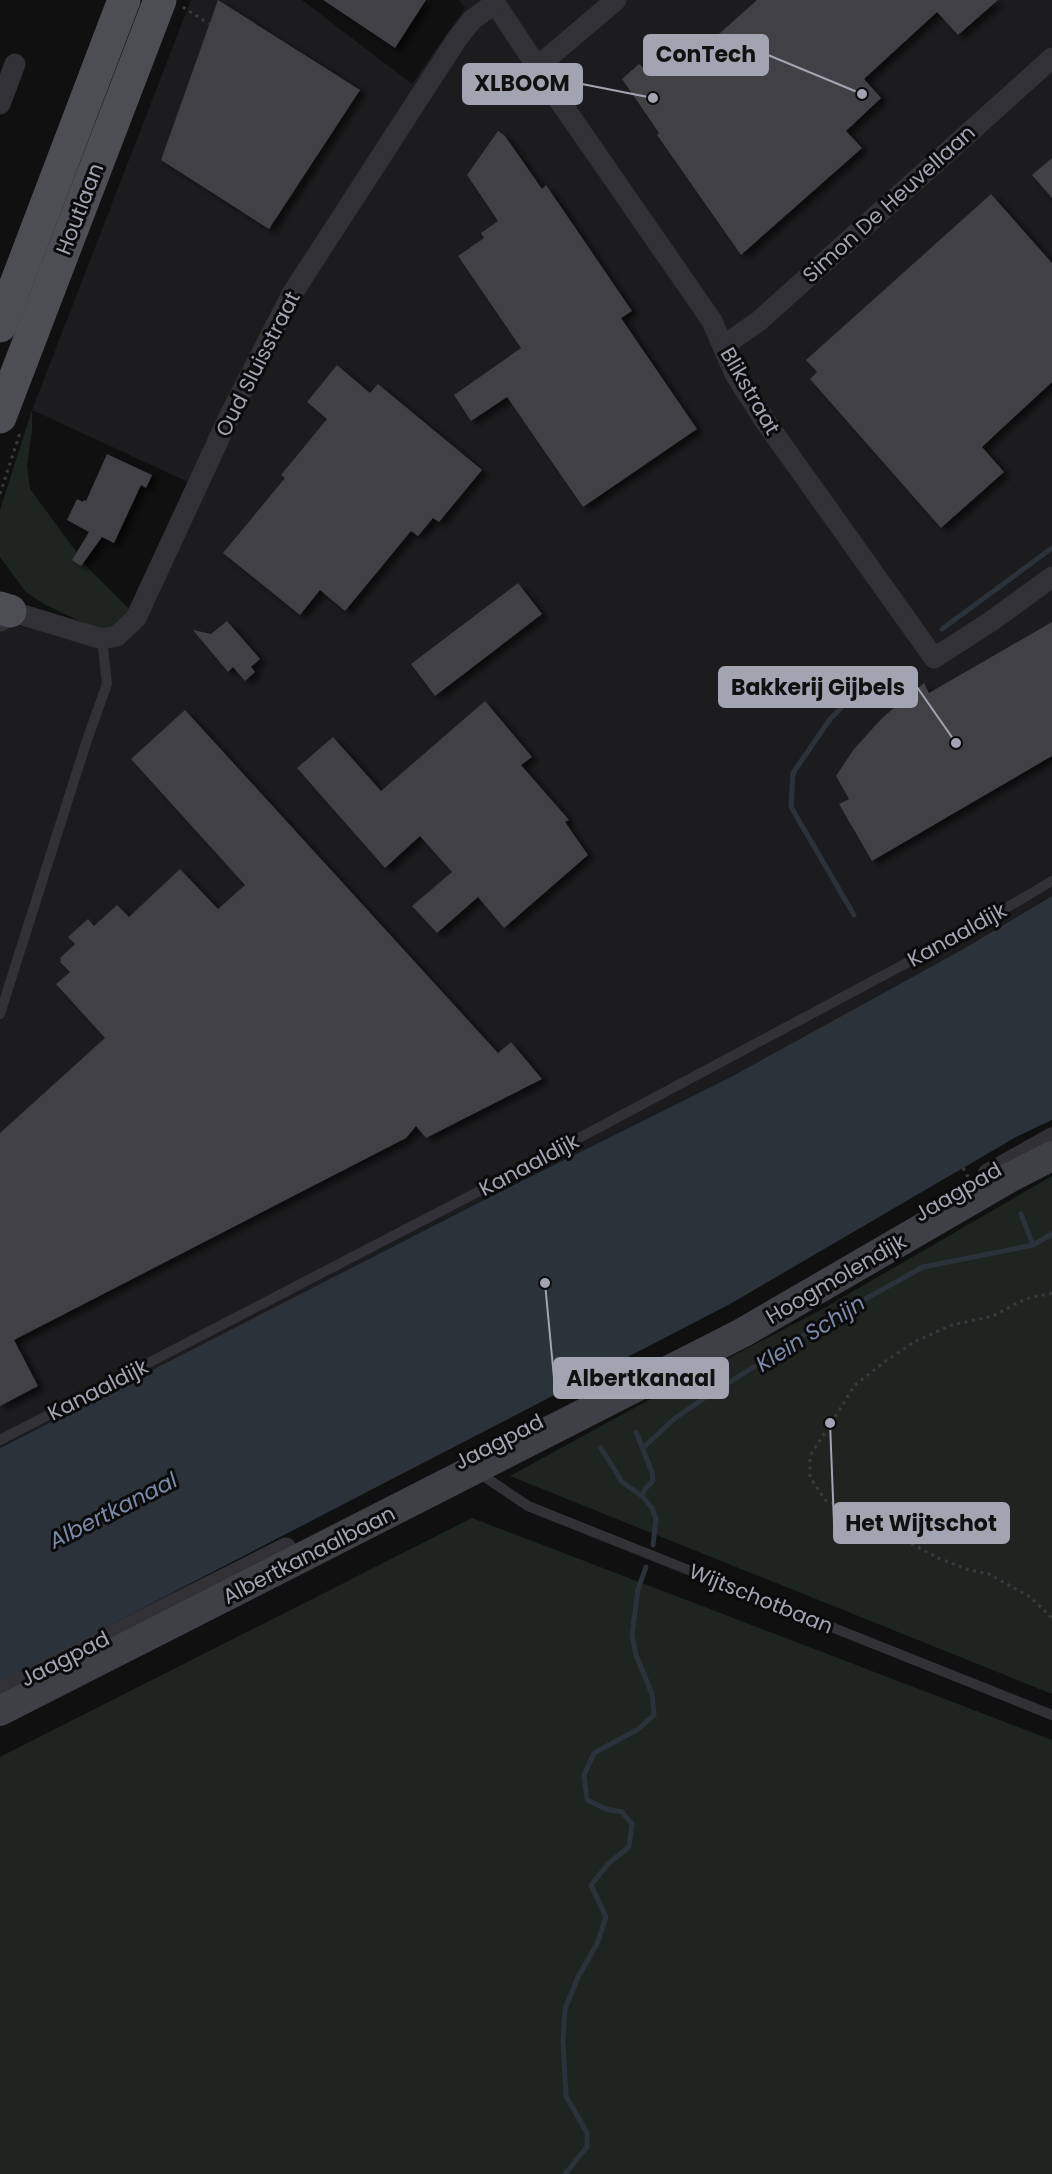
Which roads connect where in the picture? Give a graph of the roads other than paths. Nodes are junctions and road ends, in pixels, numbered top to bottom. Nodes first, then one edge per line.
1 (124, 0) edge
2 (616, 0) edge
3 (169, 2) edge
4 (494, 2) edge
5 (1052, 58) edge
6 (15, 64) dead end
7 (537, 67) junction
8 (0, 104) edge
9 (0, 326) edge
10 (723, 346) junction
11 (0, 417) edge
12 (1052, 577) edge
13 (3, 614) edge
14 (102, 639) junction
15 (1052, 881) edge
16 (0, 1014) edge
17 (1052, 1138) edge
18 (1052, 1156) edge
19 (618, 1398) joint
20 (0, 1440) edge
21 (476, 1471) junction
22 (0, 1692) edge
23 (0, 1711) edge
24 (1052, 1716) edge

1 - 9 main road, Houtlaan
2 - 7 street
3 - 11 main road, Houtlaan
4 - 7 street, Blikstraat
4 - 14 street, Oud Sluisstraat
5 - 10 street, Simon De Heuvellaan
6 - 8 street
7 - 10 street, Blikstraat
10 - 12 street, Blikstraat
13 - 14 street
14 - 16 lane
15 - 20 lane, Kanaaldijk
17 - 22 street, Jaagpad
18 - 19 street, Hoogmolendijk
19 - 21 street, Albertkanaalbaan
21 - 23 street, Albertkanaalbaan
21 - 24 lane, Wijtschotbaan

